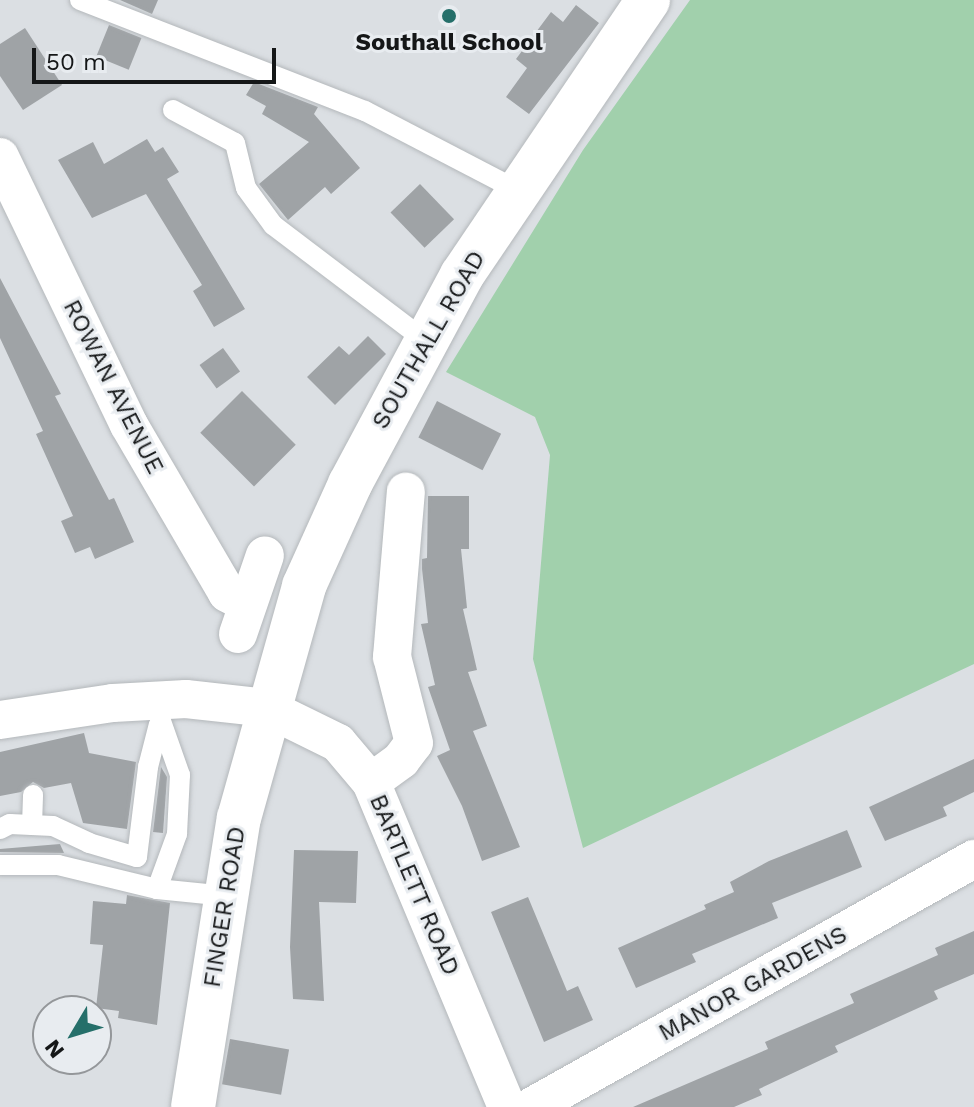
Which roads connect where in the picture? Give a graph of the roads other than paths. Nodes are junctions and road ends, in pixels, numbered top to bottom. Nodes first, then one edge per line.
1 (80, 0) edge
2 (648, 0) edge
3 (173, 110) dead end
4 (0, 157) edge
5 (519, 191) junction
6 (426, 341) junction
7 (406, 492) dead end
8 (265, 555) dead end
9 (267, 708) junction
10 (165, 712) junction
11 (0, 720) edge
12 (371, 782) junction
13 (33, 795) dead end
14 (32, 825) junction
15 (53, 826) junction
16 (0, 829) edge
17 (137, 857) junction
18 (974, 859) edge
19 (0, 865) edge
20 (58, 865) junction
21 (131, 881) junction
22 (157, 889) junction
23 (227, 896) junction
24 (193, 1107) edge
25 (507, 1107) edge
26 (531, 1107) edge

1 - 5 lane
2 - 5 main road, SOUTHALL ROAD
3 - 6 lane
4 - 8 street, ROWAN AVENUE
5 - 6 main road, SOUTHALL ROAD
6 - 9 main road, SOUTHALL ROAD
7 - 12 street
9 - 10 street
9 - 12 street, BARTLETT ROAD
9 - 23 main road, FINGER ROAD
10 - 11 street
10 - 17 lane
10 - 22 lane
12 - 25 street, BARTLETT ROAD
13 - 14 lane
14 - 15 lane
14 - 16 lane
15 - 17 lane
15 - 20 lane
17 - 21 lane
18 - 26 street, MANOR GARDENS
19 - 20 lane
20 - 21 lane
21 - 22 lane
22 - 23 lane
23 - 24 main road, FINGER ROAD

